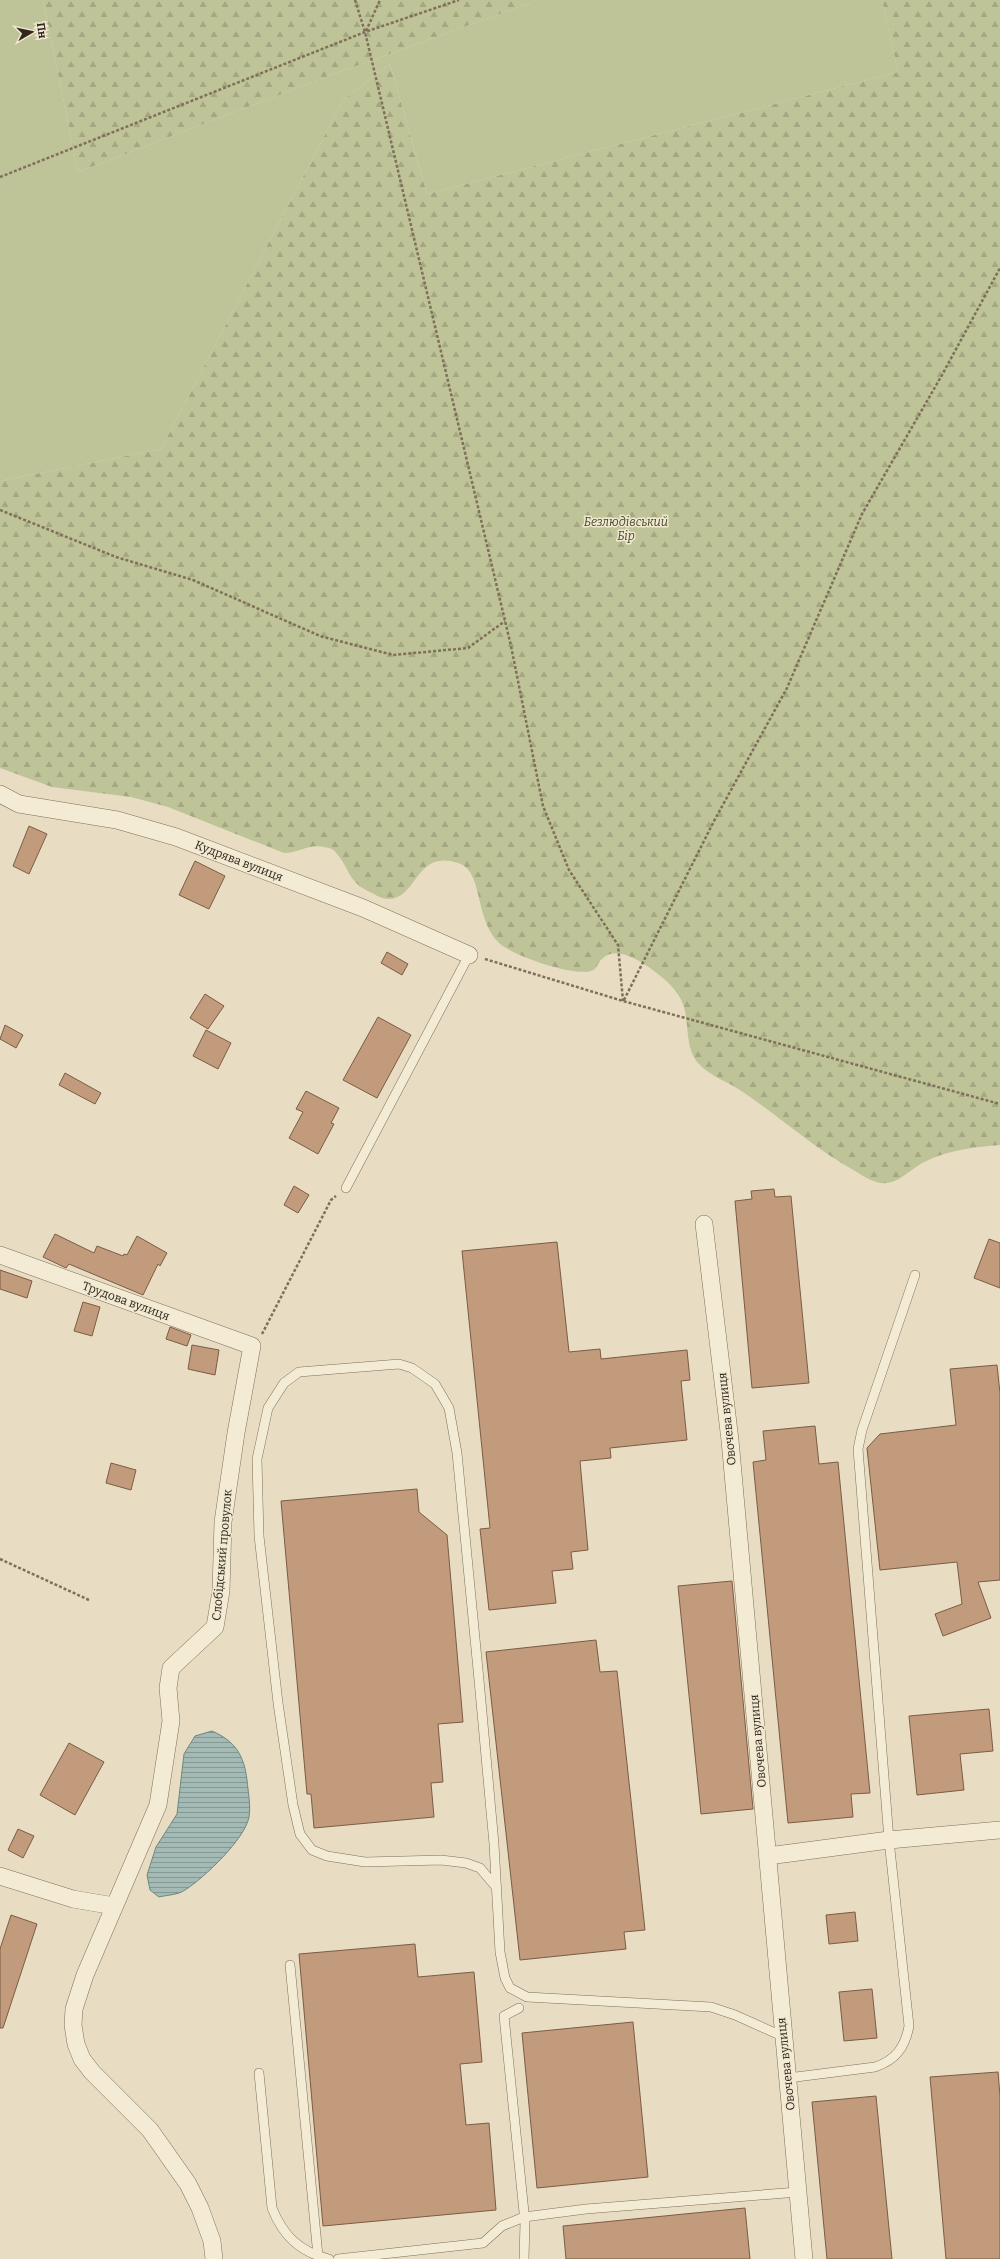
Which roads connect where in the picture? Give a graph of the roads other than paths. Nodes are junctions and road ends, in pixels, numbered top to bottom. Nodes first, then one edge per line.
1 (0, 794) edge
2 (469, 955) joint
3 (346, 1188) road end
4 (704, 1224) dead end
5 (0, 1255) edge
6 (915, 1275) dead end
7 (252, 1346) joint
8 (1000, 1830) edge
9 (889, 1840) junction
10 (768, 1856) junction
11 (0, 1876) edge
12 (497, 1888) junction
13 (114, 1906) junction
14 (290, 1965) dead end
15 (519, 2008) dead end
16 (784, 2037) junction
17 (259, 2073) dead end
18 (788, 2078) junction
19 (798, 2192) junction
20 (524, 2217) junction
21 (318, 2256) junction
22 (214, 2259) edge
23 (329, 2259) edge
24 (338, 2259) edge
25 (524, 2259) edge
26 (804, 2259) edge

1 - 2 street, Кудрява вулиця
2 - 3 lane
4 - 10 street, Овочева вулиця
5 - 7 street, Трудова вулиця
6 - 9 lane
7 - 13 street, Слобідський провулок
8 - 9 street
9 - 10 street
9 - 18 lane
10 - 16 street, Овочева вулиця
11 - 13 street
12 - 12 lane
12 - 16 lane
13 - 22 street, Слобідський провулок
14 - 21 lane
15 - 20 lane
16 - 18 street, Овочева вулиця
17 - 21 lane
18 - 19 street, Овочева вулиця
19 - 20 lane
19 - 26 street, Овочева вулиця
20 - 24 lane
20 - 25 lane
21 - 23 lane

